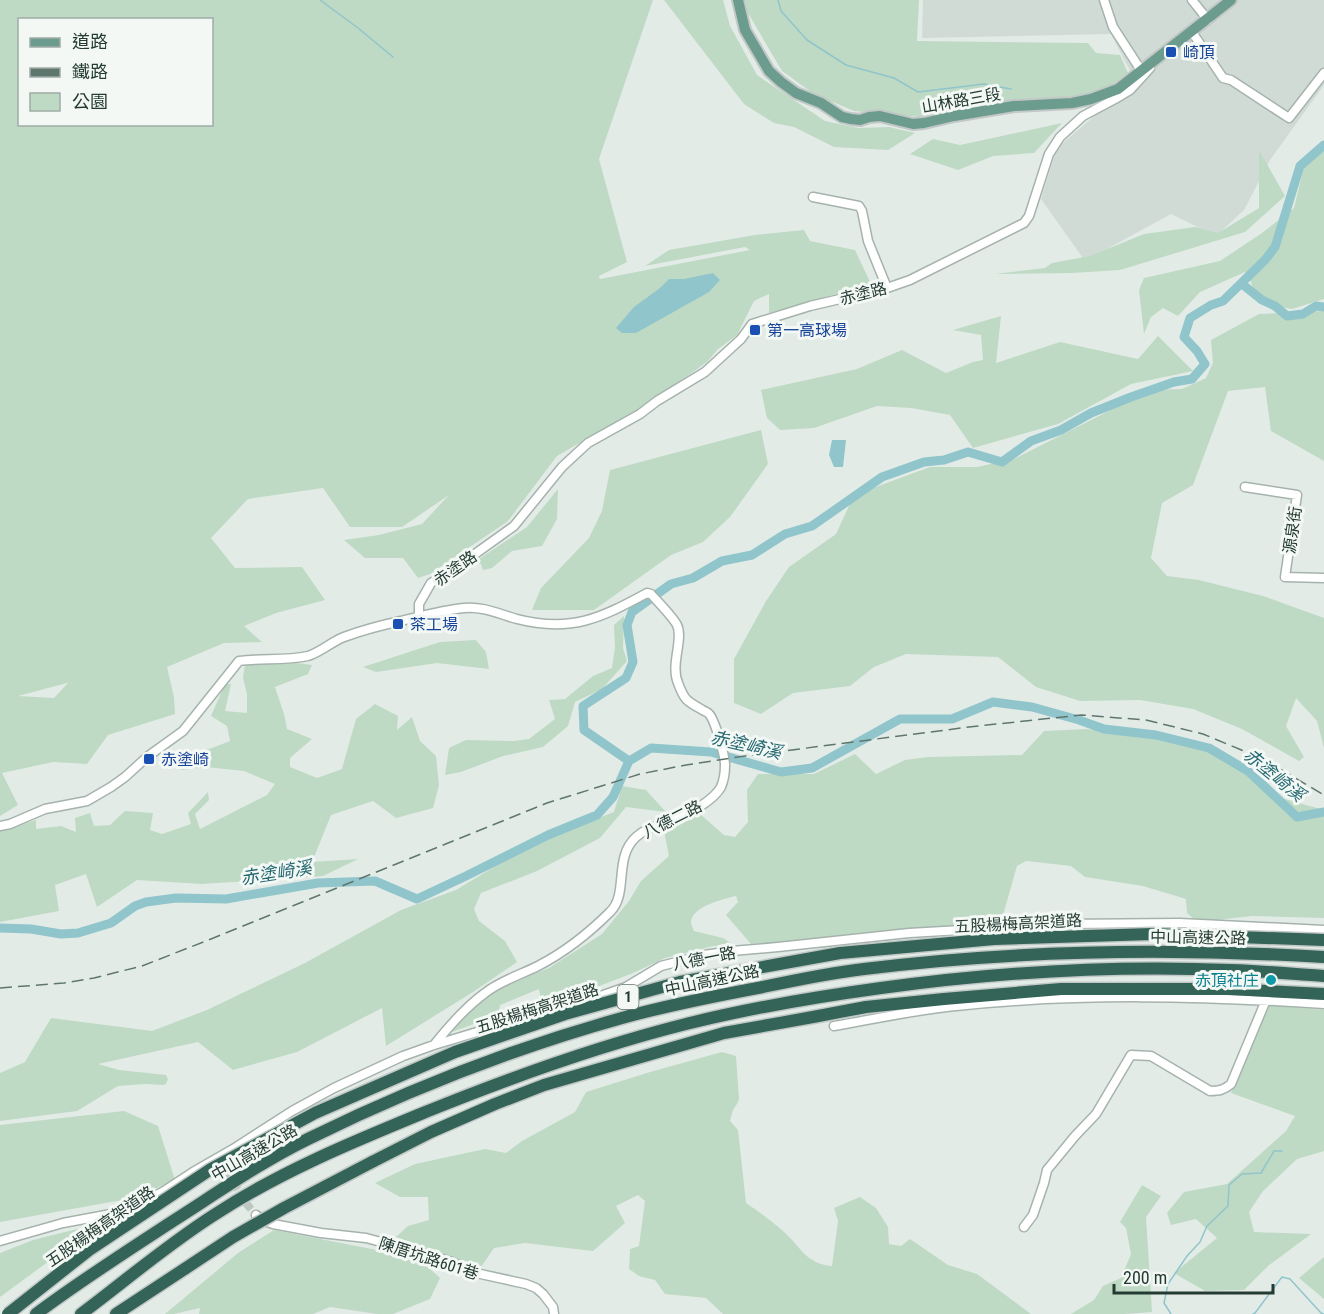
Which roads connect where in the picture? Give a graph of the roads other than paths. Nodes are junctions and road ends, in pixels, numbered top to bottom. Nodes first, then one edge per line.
1 (738, 0) edge
2 (1104, 0) edge
3 (1192, 0) edge
4 (1232, 0) edge
5 (1208, 20) junction
6 (1191, 32) junction
7 (1143, 72) junction
8 (1324, 73) edge
9 (813, 197) dead end
10 (887, 288) junction
11 (1245, 488) dead end
12 (1324, 578) edge
13 (419, 616) junction
14 (0, 826) edge
15 (1324, 930) edge
16 (1324, 940) edge
17 (1324, 957) edge
18 (1324, 976) edge
19 (1324, 994) edge
20 (1266, 1000) junction
21 (1324, 1004) edge
22 (834, 1026) dead end
23 (434, 1045) junction
24 (218, 1157) junction
25 (228, 1172) tunnel mouth
26 (256, 1215) tunnel mouth
27 (1024, 1227) dead end
28 (0, 1241) edge
29 (8, 1314) edge
30 (36, 1314) edge
31 (81, 1314) edge
32 (116, 1314) edge
33 (554, 1314) edge

1 - 7 main road, 山林路三段
2 - 7 street
3 - 5 street
4 - 5 main road, 山林路三段
5 - 6 main road, 山林路三段
6 - 7 main road, 山林路三段
6 - 8 street
7 - 10 street, 赤塗路
9 - 10 street
10 - 13 street, 赤塗路
11 - 12 street, 源泉街
13 - 14 street
13 - 23 street, 八德二路
15 - 23 street, 八德一路
16 - 29 highway, 五股楊梅高架道路 / 1, bridge
17 - 30 highway, 中山高速公路 / 1
18 - 31 highway, 中山高速公路
19 - 32 highway, bridge
20 - 21 street
20 - 22 street
20 - 27 street
23 - 24 street, 八德一路
24 - 25 street
24 - 28 street, 八德一路
26 - 33 street, 陳厝坑路601巷

